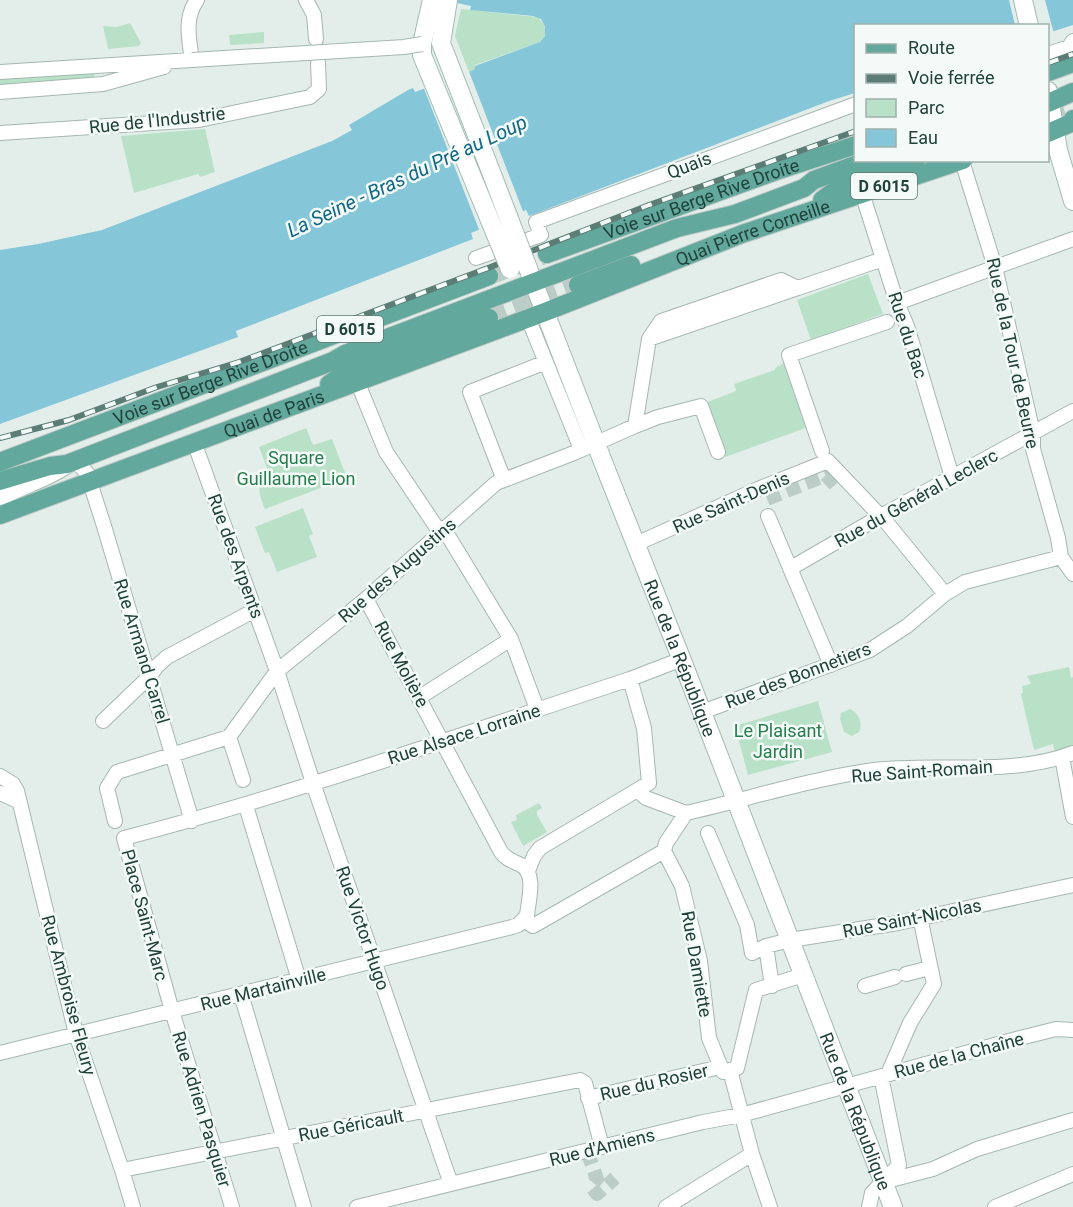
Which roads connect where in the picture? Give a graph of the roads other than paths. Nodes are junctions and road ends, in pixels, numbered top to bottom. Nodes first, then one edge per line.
1 (197, 0) edge
2 (306, 0) edge
3 (432, 0) edge
4 (448, 0) edge
5 (1023, 0) edge
6 (1029, 24) edge
7 (316, 39) dead end
8 (1073, 41) edge
9 (441, 43) junction
10 (422, 45) junction
11 (1049, 53) edge
12 (189, 60) junction
13 (318, 63) dead end
14 (1073, 63) edge
15 (1049, 71) edge
16 (0, 72) edge
17 (0, 92) edge
18 (1073, 92) edge
19 (1049, 99) edge
20 (854, 104) edge
21 (1049, 110) edge
22 (1073, 119) edge
23 (1051, 132) edge
24 (0, 133) edge
25 (854, 145) edge
26 (864, 162) edge
27 (912, 162) edge
28 (958, 162) edge
29 (962, 162) edge
30 (857, 187) junction
31 (804, 188) junction
32 (1073, 201) edge
33 (735, 214) junction
34 (742, 234) junction
35 (1073, 240) edge
36 (547, 254) tunnel mouth
37 (476, 258) dead end
38 (883, 259) junction
39 (995, 267) junction
40 (489, 276) tunnel mouth
41 (522, 277) junction
42 (897, 303) junction
43 (536, 315) junction
44 (887, 322) dead end
45 (333, 361) junction
46 (546, 362) junction
47 (357, 381) junction
48 (264, 387) junction
49 (308, 399) junction
50 (1073, 411) edge
51 (273, 412) junction
52 (635, 423) junction
53 (1033, 433) junction
54 (194, 442) junction
55 (588, 446) junction
56 (718, 452) dead end
57 (825, 456) junction
58 (0, 462) edge
59 (71, 462) junction
60 (952, 477) junction
61 (504, 480) junction
62 (0, 481) edge
63 (89, 481) junction
64 (1, 512) edge
65 (768, 516) dead end
66 (884, 519) junction
67 (441, 530) junction
68 (636, 544) junction
69 (1064, 549) edge
70 (791, 568) junction
71 (1073, 574) edge
72 (947, 593) junction
73 (366, 599) junction
74 (255, 610) junction
75 (512, 639) junction
76 (682, 659) junction
77 (831, 665) junction
78 (277, 671) junction
79 (150, 676) junction
80 (630, 679) junction
81 (420, 697) junction
82 (537, 709) junction
83 (702, 712) junction
84 (103, 721) dead end
85 (229, 737) junction
86 (443, 740) junction
87 (173, 754) junction
88 (1068, 755) edge
89 (0, 776) edge
90 (243, 780) dead end
91 (314, 784) junction
92 (644, 787) junction
93 (0, 792) edge
94 (18, 801) junction
95 (736, 801) junction
96 (246, 806) junction
97 (686, 813) junction
98 (1073, 817) edge
99 (115, 821) dead end
100 (192, 821) junction
101 (708, 833) dead end
102 (665, 847) junction
103 (528, 871) junction
104 (1073, 885) edge
105 (920, 917) junction
106 (526, 918) junction
107 (790, 940) junction
108 (766, 946) junction
109 (374, 962) junction
110 (930, 968) junction
111 (803, 975) junction
112 (299, 980) junction
113 (772, 986) junction
114 (865, 986) dead end
115 (241, 994) junction
116 (171, 1011) junction
117 (1073, 1030) edge
118 (76, 1034) junction
119 (0, 1053) edge
120 (725, 1069) junction
121 (885, 1075) junction
122 (846, 1085) junction
123 (588, 1098) junction
124 (427, 1110) junction
125 (741, 1115) junction
126 (1073, 1120) edge
127 (284, 1138) junction
128 (602, 1147) junction
129 (215, 1151) junction
130 (752, 1154) junction
131 (122, 1170) junction
132 (1073, 1174) edge
133 (883, 1182) junction
134 (451, 1184) junction
135 (133, 1207) edge
136 (232, 1207) edge
137 (304, 1207) edge
138 (357, 1207) edge
139 (666, 1207) edge
140 (770, 1207) edge
141 (869, 1207) edge
142 (893, 1207) edge
143 (995, 1207) edge

1 - 12 street
2 - 7 street
3 - 10 street
4 - 9 street
5 - 6 street
8 - 11 street
9 - 10 street
9 - 41 street, bridge
10 - 12 street, bridge
10 - 41 street, bridge
12 - 16 street
12 - 17 street
13 - 24 street, Rue de l'Industrie
14 - 15 main road
18 - 19 main road
20 - 37 street, Quais
21 - 23 street
22 - 23 main road
23 - 32 street
25 - 36 main road, Voie sur Berge Rive Droite / D 6015
26 - 31 main road, Quai Pierre Corneille / D 6015
27 - 30 main road, D 6015
28 - 30 main road, D 6015
29 - 39 street, Rue de la Tour de Beurre
30 - 31 main road, D 6015
30 - 34 main road, Quai Pierre Corneille / D 6015
30 - 38 street, Rue du Bac
31 - 33 main road, Quai Pierre Corneille / D 6015
33 - 34 main road, D 6015
33 - 41 main road, Quai Pierre Corneille
34 - 43 main road, Quai Pierre Corneille / D 6015
35 - 39 street
38 - 42 street, Rue du Bac
38 - 52 street
39 - 42 street
39 - 53 street, Rue de la Tour de Beurre
40 - 58 main road, Voie sur Berge Rive Droite / D 6015
41 - 43 street, Rue de la République
41 - 45 main road, Quai de Paris
42 - 60 street, Rue du Bac
43 - 46 street, Rue de la République
43 - 47 main road, Quai de Paris / D 6015
43 - 55 street, Rue de la République
44 - 57 street
45 - 48 main road, Quai de Paris / D 6015
45 - 49 main road, D 6015
46 - 55 street, Rue de la République
46 - 61 street
47 - 49 main road, Quai de Paris / D 6015
47 - 67 street
48 - 51 main road
48 - 59 main road, Quai de Paris / D 6015
49 - 51 main road, Quai de Paris / D 6015
50 - 53 street, Rue du Général Leclerc
51 - 54 main road, Quai de Paris / D 6015
52 - 55 street, Rue des Augustins
52 - 56 street, Rue des Augustins
53 - 60 street, Rue du Général Leclerc
53 - 69 street, Rue de la Tour de Beurre
54 - 63 main road, Quai de Paris / D 6015
54 - 74 street, Rue des Arpents
55 - 61 street, Rue des Augustins
55 - 68 street, Rue de la République
57 - 66 street
57 - 68 street, Rue Saint-Denis
59 - 62 main road, Quai de Paris / D 6015
59 - 63 street, Rue Armand Carrel
59 - 64 street
60 - 66 street, Rue du Général Leclerc
61 - 67 street, Rue des Augustins
63 - 64 main road, Quai de Paris / D 6015
63 - 79 street, Rue Armand Carrel
65 - 70 street
66 - 70 street, Rue du Général Leclerc
66 - 72 street
67 - 73 street, Rue des Augustins
67 - 75 street
68 - 76 street, Rue de la République
69 - 71 street, Rue de la Tour de Beurre
69 - 72 street, Rue des Bonnetiers
70 - 77 street
72 - 77 street, Rue des Bonnetiers
73 - 78 street, Rue des Augustins
73 - 81 street, Rue Molière
74 - 78 street, Rue des Arpents
74 - 79 street
75 - 81 street
75 - 82 street
76 - 80 street, Rue Alsace Lorraine
76 - 83 street, Rue de la République
77 - 83 street, Rue des Bonnetiers
78 - 85 street, Rue des Augustins
78 - 91 street, Rue Victor Hugo
79 - 84 street
79 - 87 street, Rue Armand Carrel
80 - 82 street, Rue Alsace Lorraine
80 - 92 street
81 - 86 street, Rue Molière
82 - 86 street, Rue Alsace Lorraine
83 - 95 street, Rue de la République
85 - 87 street
85 - 90 street
86 - 91 street, Rue Alsace Lorraine
86 - 103 street, Rue Molière
87 - 99 street
87 - 100 street, Rue Armand Carrel
88 - 95 street, Rue Saint-Romain
88 - 98 street
89 - 94 street, Rue Ambroise Fleury
91 - 96 street, Rue Alsace Lorraine
91 - 109 street, Rue Victor Hugo
92 - 97 street
92 - 103 street
93 - 94 street
94 - 118 street, Rue Ambroise Fleury
95 - 97 street, Rue Saint-Romain
95 - 107 street, Rue de la République
96 - 100 street, Place Saint-Marc
96 - 112 street
97 - 102 street
100 - 116 street, Place Saint-Marc
101 - 108 street, Rue Saint-Nicolas
102 - 106 street, Rue Martainville
102 - 120 street, Rue Damiette
103 - 106 street
104 - 105 street, Rue Saint-Nicolas
105 - 107 street, Rue Saint-Nicolas
105 - 110 street
106 - 109 street, Rue Martainville
107 - 108 street, Rue Saint-Nicolas
107 - 111 street, Rue de la République
108 - 113 street
109 - 112 street, Rue Martainville
109 - 124 street, Rue Victor Hugo
110 - 114 street
110 - 121 street
111 - 113 street
111 - 122 street, Rue de la République
112 - 115 street, Rue Martainville
113 - 120 street
115 - 116 street, Rue Martainville
115 - 127 street
116 - 118 street, Rue Martainville
116 - 129 street, Rue Adrien Pasquier
117 - 121 street, Rue de la Chaîne
118 - 119 street, Rue Martainville
118 - 131 street, Rue Ambroise Fleury
120 - 123 street, Rue du Rosier
120 - 125 street, Rue Damiette
121 - 122 street, Rue de la Chaîne
121 - 133 street
122 - 125 street, Rue d'Amiens
122 - 133 street, Rue de la République
123 - 124 street, Rue Géricault
123 - 128 street
124 - 127 street, Rue Géricault
124 - 134 street, Rue Victor Hugo
125 - 128 street, Rue d'Amiens
125 - 130 street, Rue Damiette
126 - 133 street
127 - 129 street, Rue Géricault
127 - 137 street
128 - 134 street, Rue d'Amiens
129 - 131 street, Rue Géricault
129 - 136 street, Rue Adrien Pasquier
130 - 139 street
130 - 140 street, Rue Damiette
131 - 135 street, Rue Ambroise Fleury
132 - 143 street
133 - 141 street
133 - 142 street, Rue de la République
134 - 138 street, Rue d'Amiens

